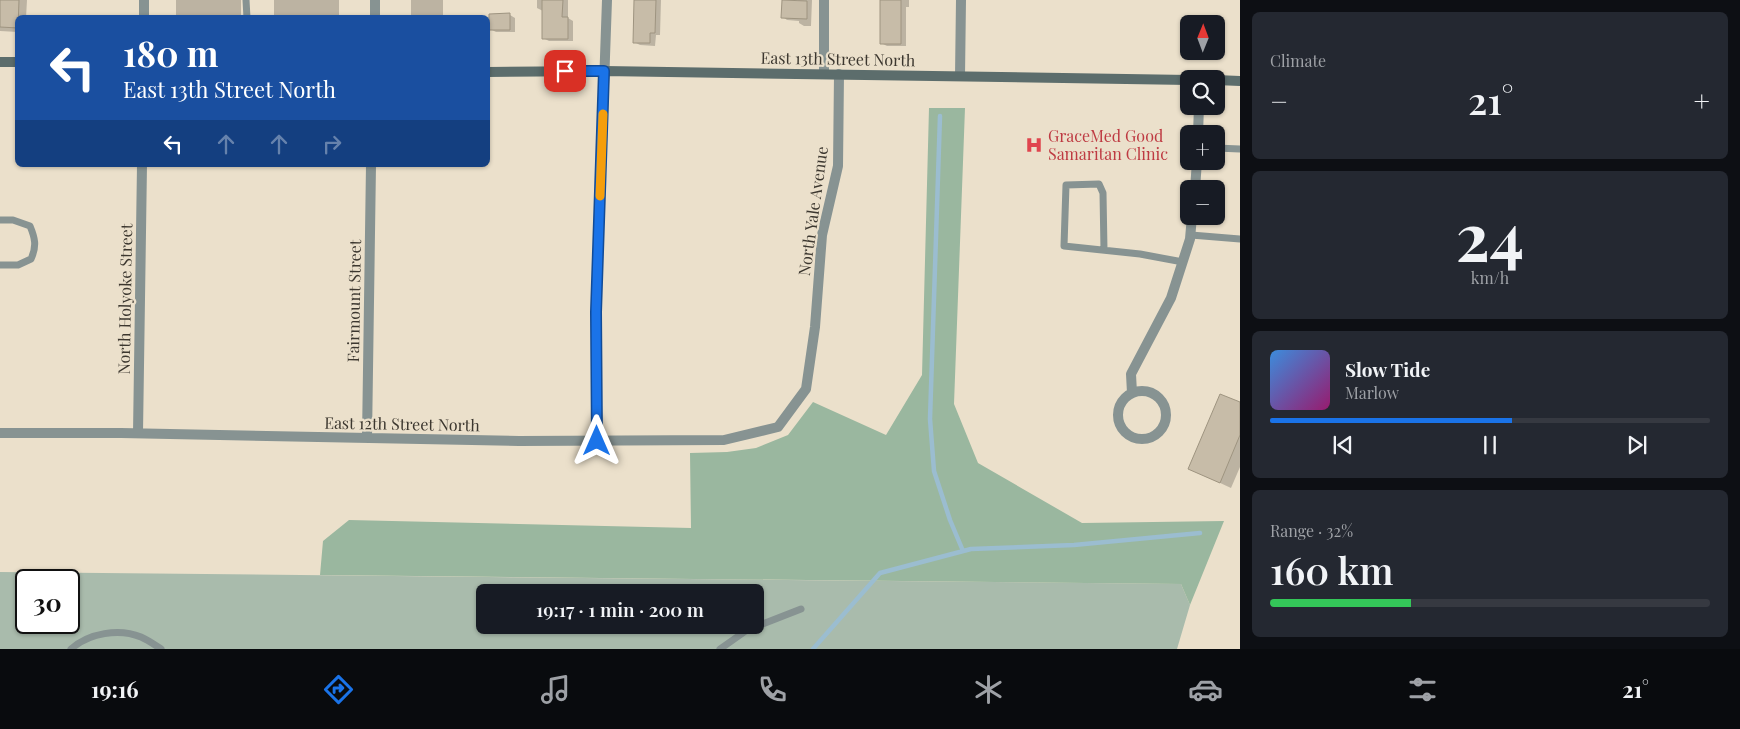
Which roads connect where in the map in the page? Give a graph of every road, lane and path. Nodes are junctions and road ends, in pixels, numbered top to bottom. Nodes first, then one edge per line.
1 (144, 0) edge
2 (246, 0) edge
3 (375, 0) edge
4 (607, 0) edge
5 (824, 0) edge
6 (961, 0) edge
7 (144, 15) edge
8 (247, 15) edge
9 (375, 15) edge
10 (0, 62) edge
11 (15, 62) edge
12 (604, 71) junction
13 (490, 72) edge
14 (824, 74) junction
15 (839, 74) junction
16 (960, 76) junction
17 (1180, 80) edge
18 (1225, 80) edge
19 (1240, 81) edge
20 (1225, 148) edge
21 (1240, 149) edge
22 (142, 167) edge
23 (371, 167) edge
24 (0, 220) edge
25 (1192, 225) edge
26 (1191, 235) junction
27 (1240, 239) edge
28 (1104, 250) junction
29 (1183, 262) junction
30 (0, 265) edge
31 (1132, 393) junction
32 (793, 407) joint
33 (0, 433) edge
34 (138, 433) junction
35 (367, 438) junction
36 (597, 441) junction
37 (801, 609) dead end
38 (71, 649) edge
39 (161, 649) edge
40 (720, 649) edge

1 - 7 street
2 - 8 lane
3 - 9 street
4 - 12 street
5 - 14 street
6 - 16 street
10 - 11 main road
12 - 13 main road, East 13th Street North
12 - 14 main road, East 13th Street North
12 - 36 street
14 - 15 main road, East 13th Street North
15 - 16 main road, East 13th Street North
15 - 32 street, North Yale Avenue
16 - 17 main road, East 13th Street North
18 - 19 main road
20 - 21 lane
22 - 34 street, North Holyoke Street
23 - 35 street, Fairmount Street
24 - 30 lane
25 - 26 street
26 - 27 lane
26 - 29 street
28 - 28 lane
28 - 29 lane
29 - 31 street
31 - 31 street
32 - 36 street, East 12th Street North
33 - 34 street, East 12th Street North
34 - 35 street, East 12th Street North
35 - 36 street, East 12th Street North
37 - 40 lane
38 - 39 lane

